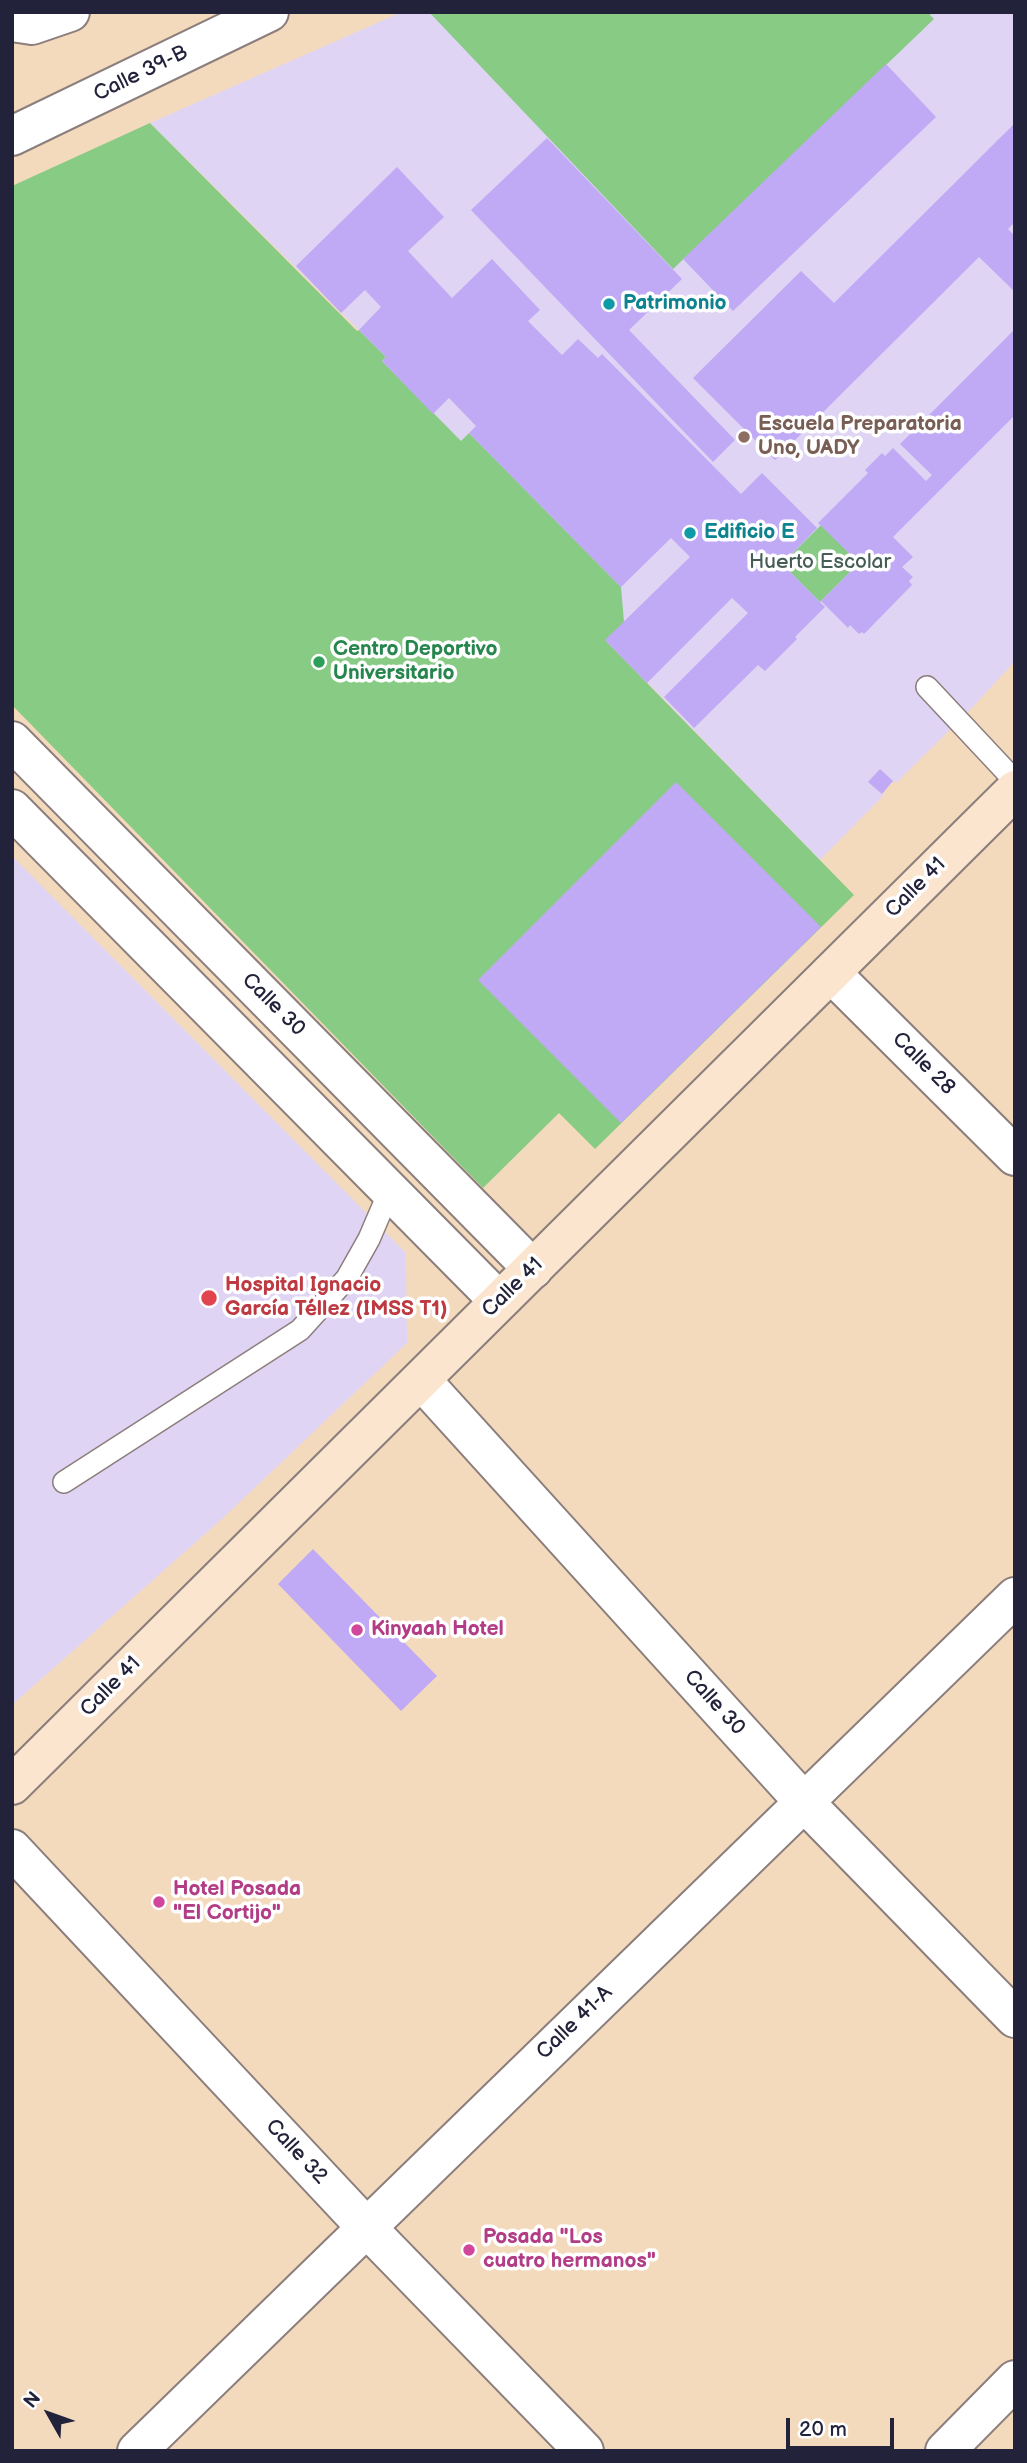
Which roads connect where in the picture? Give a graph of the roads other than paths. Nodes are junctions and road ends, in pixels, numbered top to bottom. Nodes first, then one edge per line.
1 (70, 12) edge
2 (269, 12) edge
3 (12, 22) edge
4 (12, 136) edge
5 (927, 687) dead end
6 (12, 741) edge
7 (1015, 781) edge
8 (1015, 790) edge
9 (12, 809) edge
10 (831, 972) junction
11 (1015, 1156) edge
12 (390, 1190) junction
13 (533, 1269) junction
14 (499, 1301) junction
15 (422, 1381) junction
16 (64, 1482) dead end
17 (1015, 1597) edge
18 (12, 1785) edge
19 (803, 1801) junction
20 (12, 1849) edge
21 (1015, 2018) edge
22 (366, 2227) junction
23 (1014, 2382) edge
24 (137, 2451) edge
25 (584, 2451) edge
26 (945, 2451) edge

1 - 3 street
2 - 4 street, Calle 39-B
5 - 7 lane
6 - 13 street, Calle 30
8 - 10 street, Calle 41
9 - 12 street
10 - 11 street, Calle 28
10 - 13 street, Calle 41
12 - 14 street
12 - 16 lane
13 - 14 street, Calle 41
14 - 15 street, Calle 41
15 - 18 street, Calle 41
15 - 19 street, Calle 30
17 - 19 street, Calle 41-A
19 - 21 street, Calle 30
19 - 22 street, Calle 41-A
20 - 22 street, Calle 32
22 - 24 street, Calle 41-A
22 - 25 street, Calle 32
23 - 26 street

